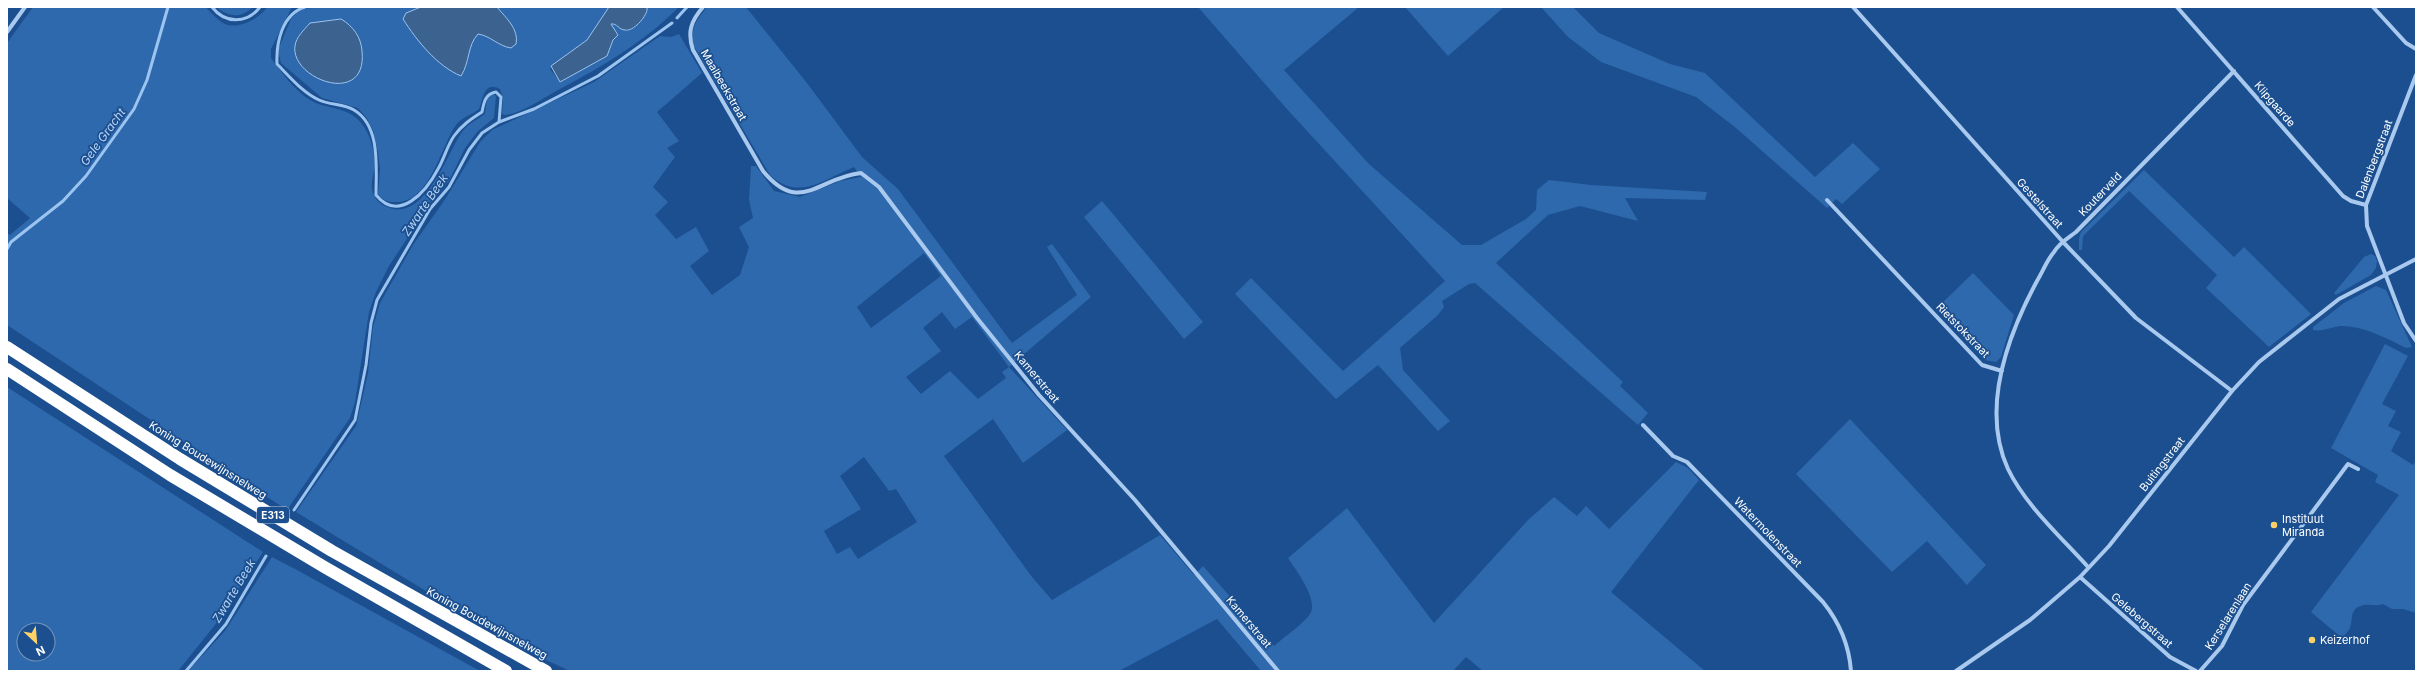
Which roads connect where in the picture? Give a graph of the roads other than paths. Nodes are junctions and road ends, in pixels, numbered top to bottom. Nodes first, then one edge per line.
1 (25, 7) edge
2 (703, 7) edge
3 (1852, 7) edge
4 (2177, 7) edge
5 (2373, 7) edge
6 (7, 32) edge
7 (2416, 49) edge
8 (2234, 71) junction
9 (2416, 75) edge
10 (763, 171) joint
11 (1827, 200) dead end
12 (2366, 205) junction
13 (2063, 242) junction
14 (2416, 259) edge
15 (2386, 274) junction
16 (2416, 341) edge
17 (7, 346) edge
18 (7, 369) edge
19 (2002, 371) junction
20 (2232, 391) junction
21 (1643, 425) dead end
22 (2358, 469) dead end
23 (2088, 567) junction
24 (2080, 577) junction
25 (2188, 669) edge
26 (506, 671) edge
27 (546, 671) edge
28 (1278, 671) edge
29 (1851, 671) edge
30 (1956, 671) edge
31 (2196, 671) edge
32 (2200, 671) edge

1 - 6 street
2 - 10 street, Maalbeekstraat
3 - 13 street, Gestelstraat
4 - 8 street, Klipgaarde
5 - 7 street
8 - 12 street, Klipgaarde
8 - 13 street, Kouterveld
9 - 12 street, Dalenbergstraat
10 - 28 street, Kamerstraat
11 - 19 street, Rietstokstraat
12 - 15 street, Dalenbergstraat
13 - 19 street, Kouterveld
13 - 20 street, Gestelstraat
14 - 15 street, Buitingstraat
15 - 16 street, Dalenbergstraat
15 - 20 street, Buitingstraat
17 - 27 highway, Koning Boudewijnsnelweg / E313
18 - 26 highway, E313
19 - 23 street
20 - 23 street, Buitingstraat
21 - 29 street, Watermolenstraat
22 - 32 street, Kerselarenlaan
23 - 24 street, Buitingstraat
24 - 25 street, Gelebergstraat
24 - 30 street, Buitingstraat
25 - 31 street, Gelebergstraat

